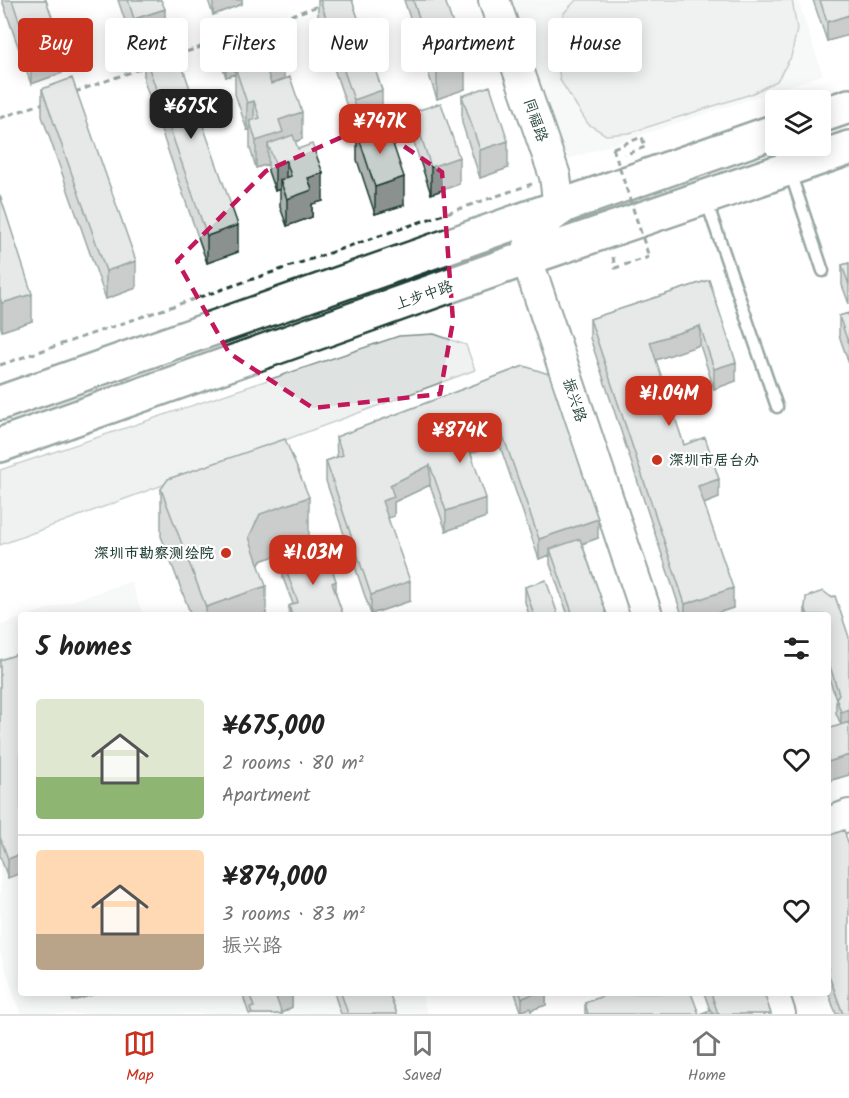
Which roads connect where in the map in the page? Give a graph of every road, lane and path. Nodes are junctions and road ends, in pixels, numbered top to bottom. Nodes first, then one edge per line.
1 (494, 0) edge
2 (322, 4) edge
3 (283, 18) edge
4 (130, 72) edge
5 (67, 95) edge
6 (44, 102) edge
7 (849, 106) edge
8 (831, 112) edge
9 (0, 118) edge
10 (765, 135) edge
11 (645, 147) dead end
12 (849, 148) edge
13 (789, 168) junction
14 (533, 183) dead end
15 (705, 197) junction
16 (566, 205) junction
17 (612, 257) dead end
18 (527, 259) junction
19 (823, 271) dead end
20 (0, 365) edge
21 (0, 403) edge
22 (777, 407) dead end
23 (0, 445) edge
24 (645, 612) edge
25 (849, 815) edge
26 (831, 822) edge
27 (774, 996) edge
28 (780, 1014) edge

1 - 16 street, 同福路
2 - 3 path
4 - 5 path
6 - 9 path
7 - 8 main road
10 - 16 main road
11 - 17 path, bridge
12 - 13 main road, 上步中路
13 - 15 main road, 上步中路
13 - 19 lane
14 - 20 path
15 - 18 main road, 上步中路
15 - 22 lane
16 - 18 street
16 - 21 main road
18 - 23 main road, 上步中路
18 - 24 street, 振兴路
25 - 26 street
27 - 28 street

